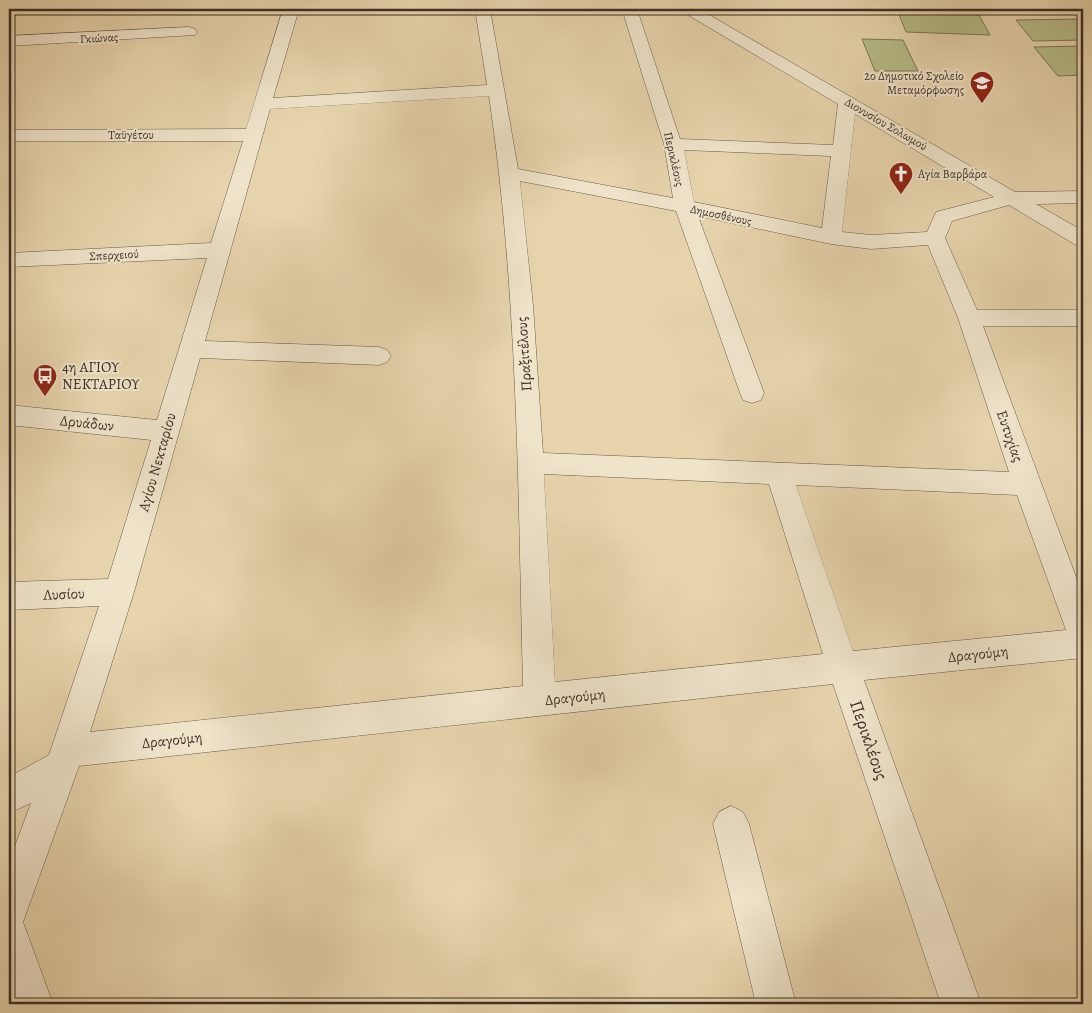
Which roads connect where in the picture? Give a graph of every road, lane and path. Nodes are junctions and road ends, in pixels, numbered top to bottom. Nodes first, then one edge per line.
1 (291, 9) edge
2 (483, 9) edge
3 (629, 9) edge
4 (688, 9) edge
5 (189, 32) dead end
6 (9, 42) edge
7 (496, 90) junction
8 (847, 102) junction
9 (263, 104) junction
10 (9, 135) edge
11 (254, 135) junction
12 (673, 144) junction
13 (840, 151) junction
14 (508, 173) junction
15 (1083, 197) edge
16 (1013, 198) junction
17 (685, 207) junction
18 (831, 237) junction
19 (935, 238) junction
20 (1083, 240) edge
21 (220, 250) junction
22 (9, 260) edge
23 (969, 318) junction
24 (1083, 318) edge
25 (190, 349) junction
26 (379, 356) dead end
27 (752, 392) dead end
28 (9, 415) edge
29 (166, 432) junction
30 (530, 463) junction
31 (779, 474) junction
32 (1027, 484) junction
33 (119, 592) junction
34 (9, 596) edge
35 (1083, 635) edge
36 (1083, 643) edge
37 (843, 667) junction
38 (540, 701) junction
39 (64, 759) junction
40 (9, 796) edge
41 (731, 824) dead end
42 (9, 911) edge
43 (9, 934) edge
44 (33, 1004) edge
45 (776, 1004) edge
46 (961, 1004) edge

1 - 9 street, Αγίου Νεκταρίου
2 - 7 street, Πραξιτέλους
3 - 12 street, Περικλέους
4 - 8 street, Διονυσίου Σολωμού
5 - 6 street, Γκιώνας
7 - 9 street
7 - 14 street, Πραξιτέλους
8 - 13 street
8 - 16 street, Διονυσίου Σολωμού
9 - 11 street, Αγίου Νεκταρίου
10 - 11 street, Ταϋγέτου
11 - 21 street, Αγίου Νεκταρίου
12 - 13 street
12 - 17 street, Περικλέους
13 - 18 street
14 - 17 street, Δημοσθένους
14 - 30 street, Πραξιτέλους
15 - 16 street
16 - 19 street
16 - 20 street, Διονυσίου Σολωμού
17 - 18 street, Δημοσθένους
17 - 27 street, Περικλέους
18 - 19 street, Δημοσθένους
19 - 23 street, Ευτυχίας
21 - 22 street, Σπερχειού
21 - 25 street, Αγίου Νεκταρίου
23 - 24 street
23 - 32 street, Ευτυχίας
25 - 26 street
25 - 29 street, Αγίου Νεκταρίου
28 - 29 street, Δρυάδων
29 - 33 street, Αγίου Νεκταρίου
30 - 31 street
30 - 38 street, Πραξιτέλους
31 - 32 street
31 - 37 street, Περικλέους
32 - 35 street, Ευτυχίας
33 - 34 street, Λυσίου
33 - 39 street, Αγίου Νεκταρίου
36 - 37 street, Δραγούμη
37 - 38 street, Δραγούμη
37 - 46 street, Περικλέους
38 - 39 street, Δραγούμη
39 - 40 street
39 - 42 street, Αγίου Νεκταρίου
41 - 45 street
43 - 44 street

